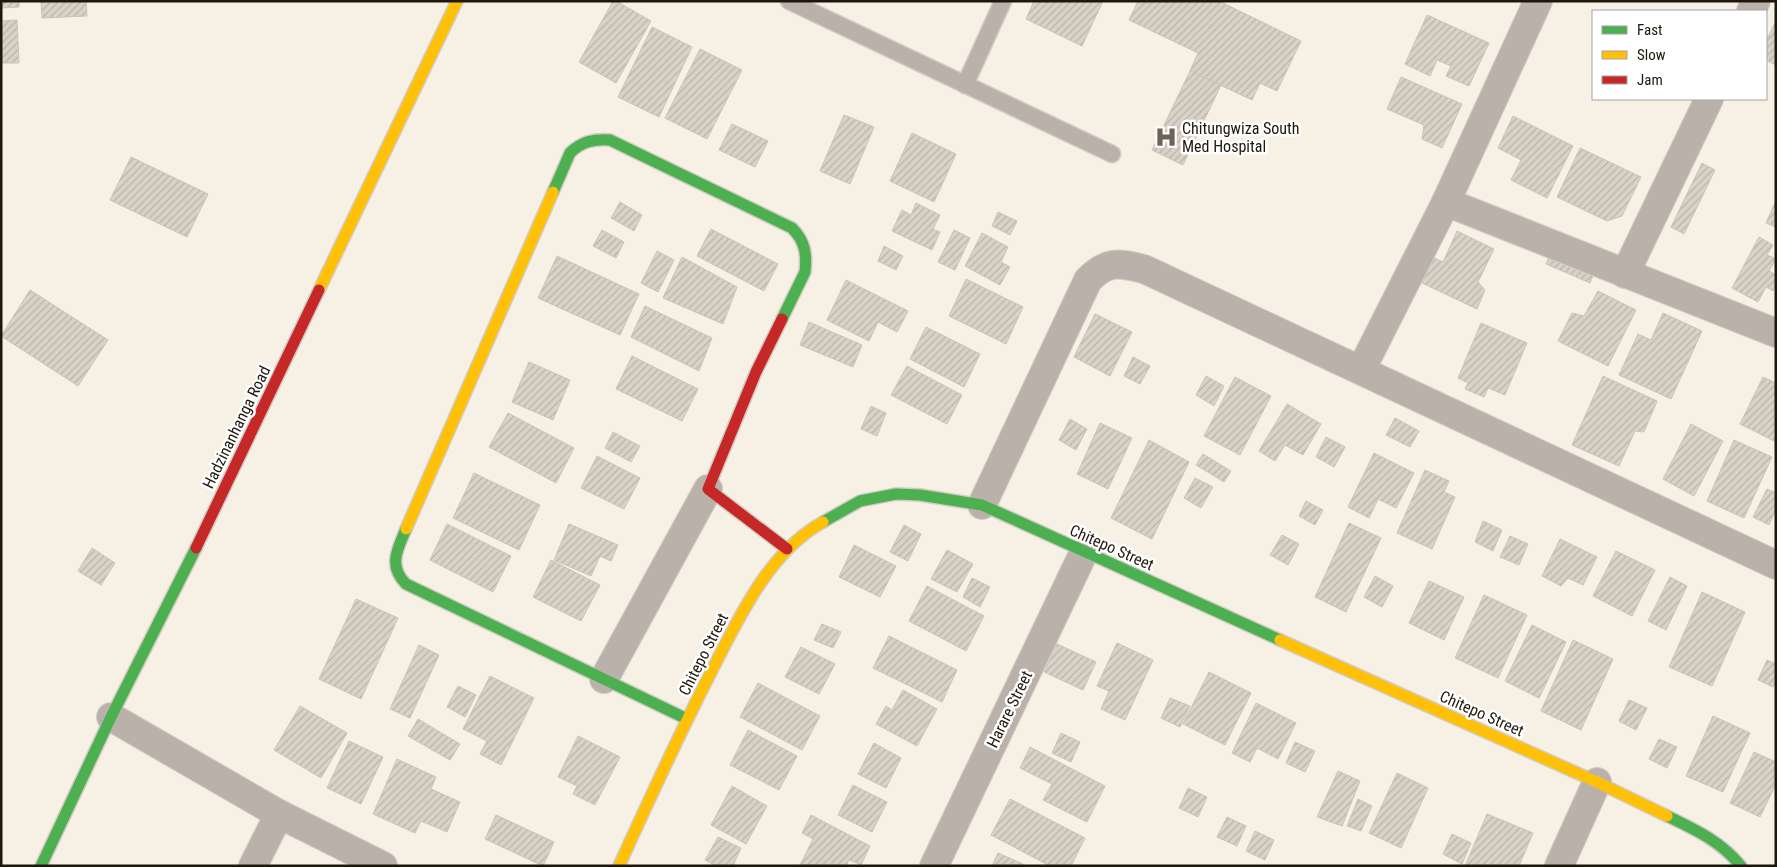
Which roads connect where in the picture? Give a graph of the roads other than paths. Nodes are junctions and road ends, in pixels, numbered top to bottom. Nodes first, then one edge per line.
1 (457, 1) edge
2 (789, 1) edge
3 (1003, 1) edge
4 (1538, 1) edge
5 (965, 85) junction
6 (1709, 100) edge
7 (1112, 154) dead end
8 (1446, 202) junction
9 (1625, 274) junction
10 (1776, 333) edge
11 (1361, 370) junction
12 (708, 489) junction
13 (982, 505) junction
14 (787, 549) junction
15 (1084, 552) junction
16 (1776, 565) edge
17 (604, 679) junction
18 (112, 717) junction
19 (687, 719) junction
20 (1597, 782) junction
21 (279, 814) junction
22 (41, 866) edge
23 (253, 866) edge
24 (382, 866) edge
25 (619, 866) edge
26 (934, 866) edge
27 (1559, 866) edge
28 (1741, 866) edge

1 - 18 street, Hadzinanhanga Road
2 - 5 lane
3 - 5 lane
4 - 8 street
5 - 7 lane
6 - 9 street
8 - 9 street
8 - 11 street
9 - 10 street
11 - 13 street
11 - 16 street
12 - 14 street
12 - 17 street
12 - 17 street
13 - 14 street, Chitepo Street
13 - 15 street, Chitepo Street
14 - 19 street, Chitepo Street
15 - 20 street, Chitepo Street
15 - 26 street, Harare Street
17 - 19 street
18 - 21 street
18 - 22 street, Hadzinanhanga Road
19 - 25 street, Chitepo Street
20 - 27 street
20 - 28 street, Chitepo Street
21 - 23 street
21 - 24 street

